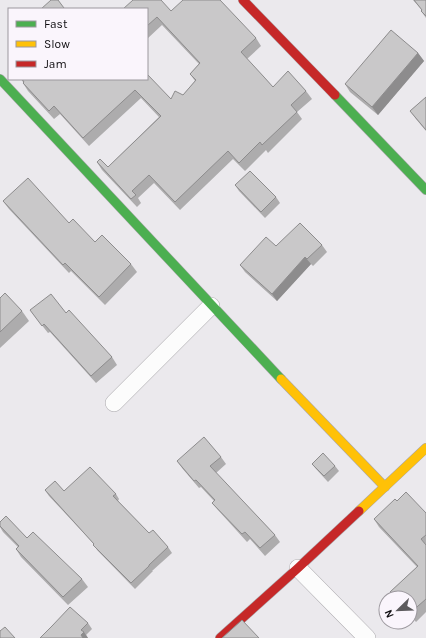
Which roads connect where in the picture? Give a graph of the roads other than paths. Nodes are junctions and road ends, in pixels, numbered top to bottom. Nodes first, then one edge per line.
1 (243, 0) edge
2 (0, 79) edge
3 (426, 190) edge
4 (211, 306) junction
5 (114, 403) dead end
6 (426, 448) edge
7 (385, 487) junction
8 (298, 568) junction
9 (220, 638) edge
10 (367, 638) edge

1 - 3 street
2 - 4 street
4 - 5 street
4 - 7 street
6 - 7 street
7 - 8 street
8 - 9 street
8 - 10 street

